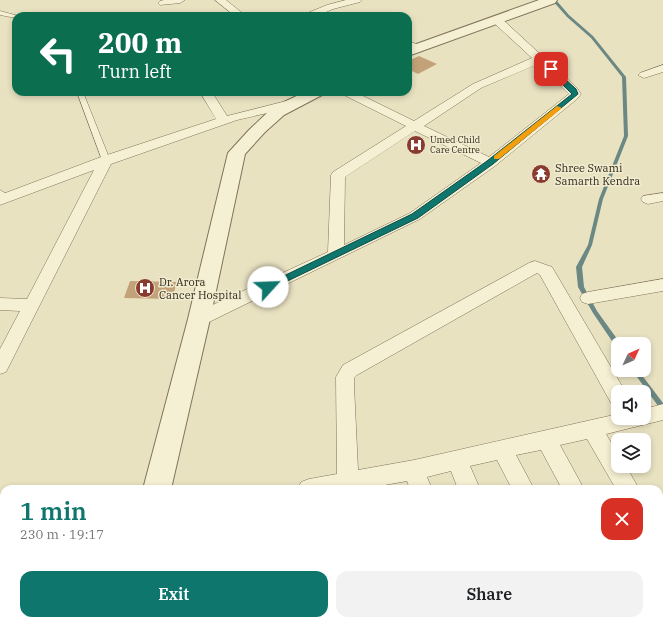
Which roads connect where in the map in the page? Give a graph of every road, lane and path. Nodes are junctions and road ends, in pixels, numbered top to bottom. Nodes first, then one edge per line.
1 (180, 0) edge
2 (220, 0) edge
3 (321, 0) edge
4 (358, 0) edge
5 (551, 0) edge
6 (163, 3) dead end
7 (330, 7) junction
8 (236, 12) edge
9 (318, 12) edge
10 (340, 12) edge
11 (0, 13) edge
12 (12, 15) edge
13 (497, 20) junction
14 (412, 48) edge
15 (540, 59) junction
16 (663, 68) edge
17 (644, 75) dead end
18 (82, 96) edge
19 (208, 96) edge
20 (309, 96) edge
21 (354, 96) edge
22 (294, 103) junction
23 (223, 120) junction
24 (414, 126) junction
25 (106, 160) junction
26 (490, 163) junction
27 (2, 197) edge
28 (663, 197) edge
29 (648, 199) dead end
30 (336, 255) junction
31 (663, 285) edge
32 (588, 298) dead end
33 (0, 304) edge
34 (32, 305) junction
35 (199, 319) junction
36 (0, 367) edge
37 (611, 385) edge
38 (663, 412) edge
39 (651, 415) edge
40 (611, 424) edge
41 (592, 429) junction
42 (546, 440) junction
43 (503, 450) junction
44 (457, 460) junction
45 (418, 480) edge
46 (158, 485) edge
47 (348, 485) edge
48 (468, 485) edge
49 (521, 485) edge
50 (571, 485) edge
51 (626, 485) edge

1 - 6 street
2 - 8 street
3 - 7 street
4 - 7 street
5 - 13 street
7 - 9 street
7 - 10 street
11 - 12 lane
13 - 14 street
13 - 15 street
15 - 24 street
15 - 26 street
16 - 17 street
18 - 25 lane
19 - 23 street
20 - 22 street
21 - 24 street
22 - 23 street
22 - 35 street
23 - 25 street
24 - 26 street
24 - 30 street
25 - 27 street
25 - 34 street
26 - 30 street
28 - 29 street
30 - 35 street
31 - 32 street
33 - 34 street
34 - 36 street
35 - 46 street
37 - 47 street
38 - 39 street
40 - 41 street
41 - 42 street
41 - 51 street
42 - 43 street
42 - 50 street
43 - 44 street
43 - 49 street
44 - 45 street
44 - 48 street
45 - 47 street

